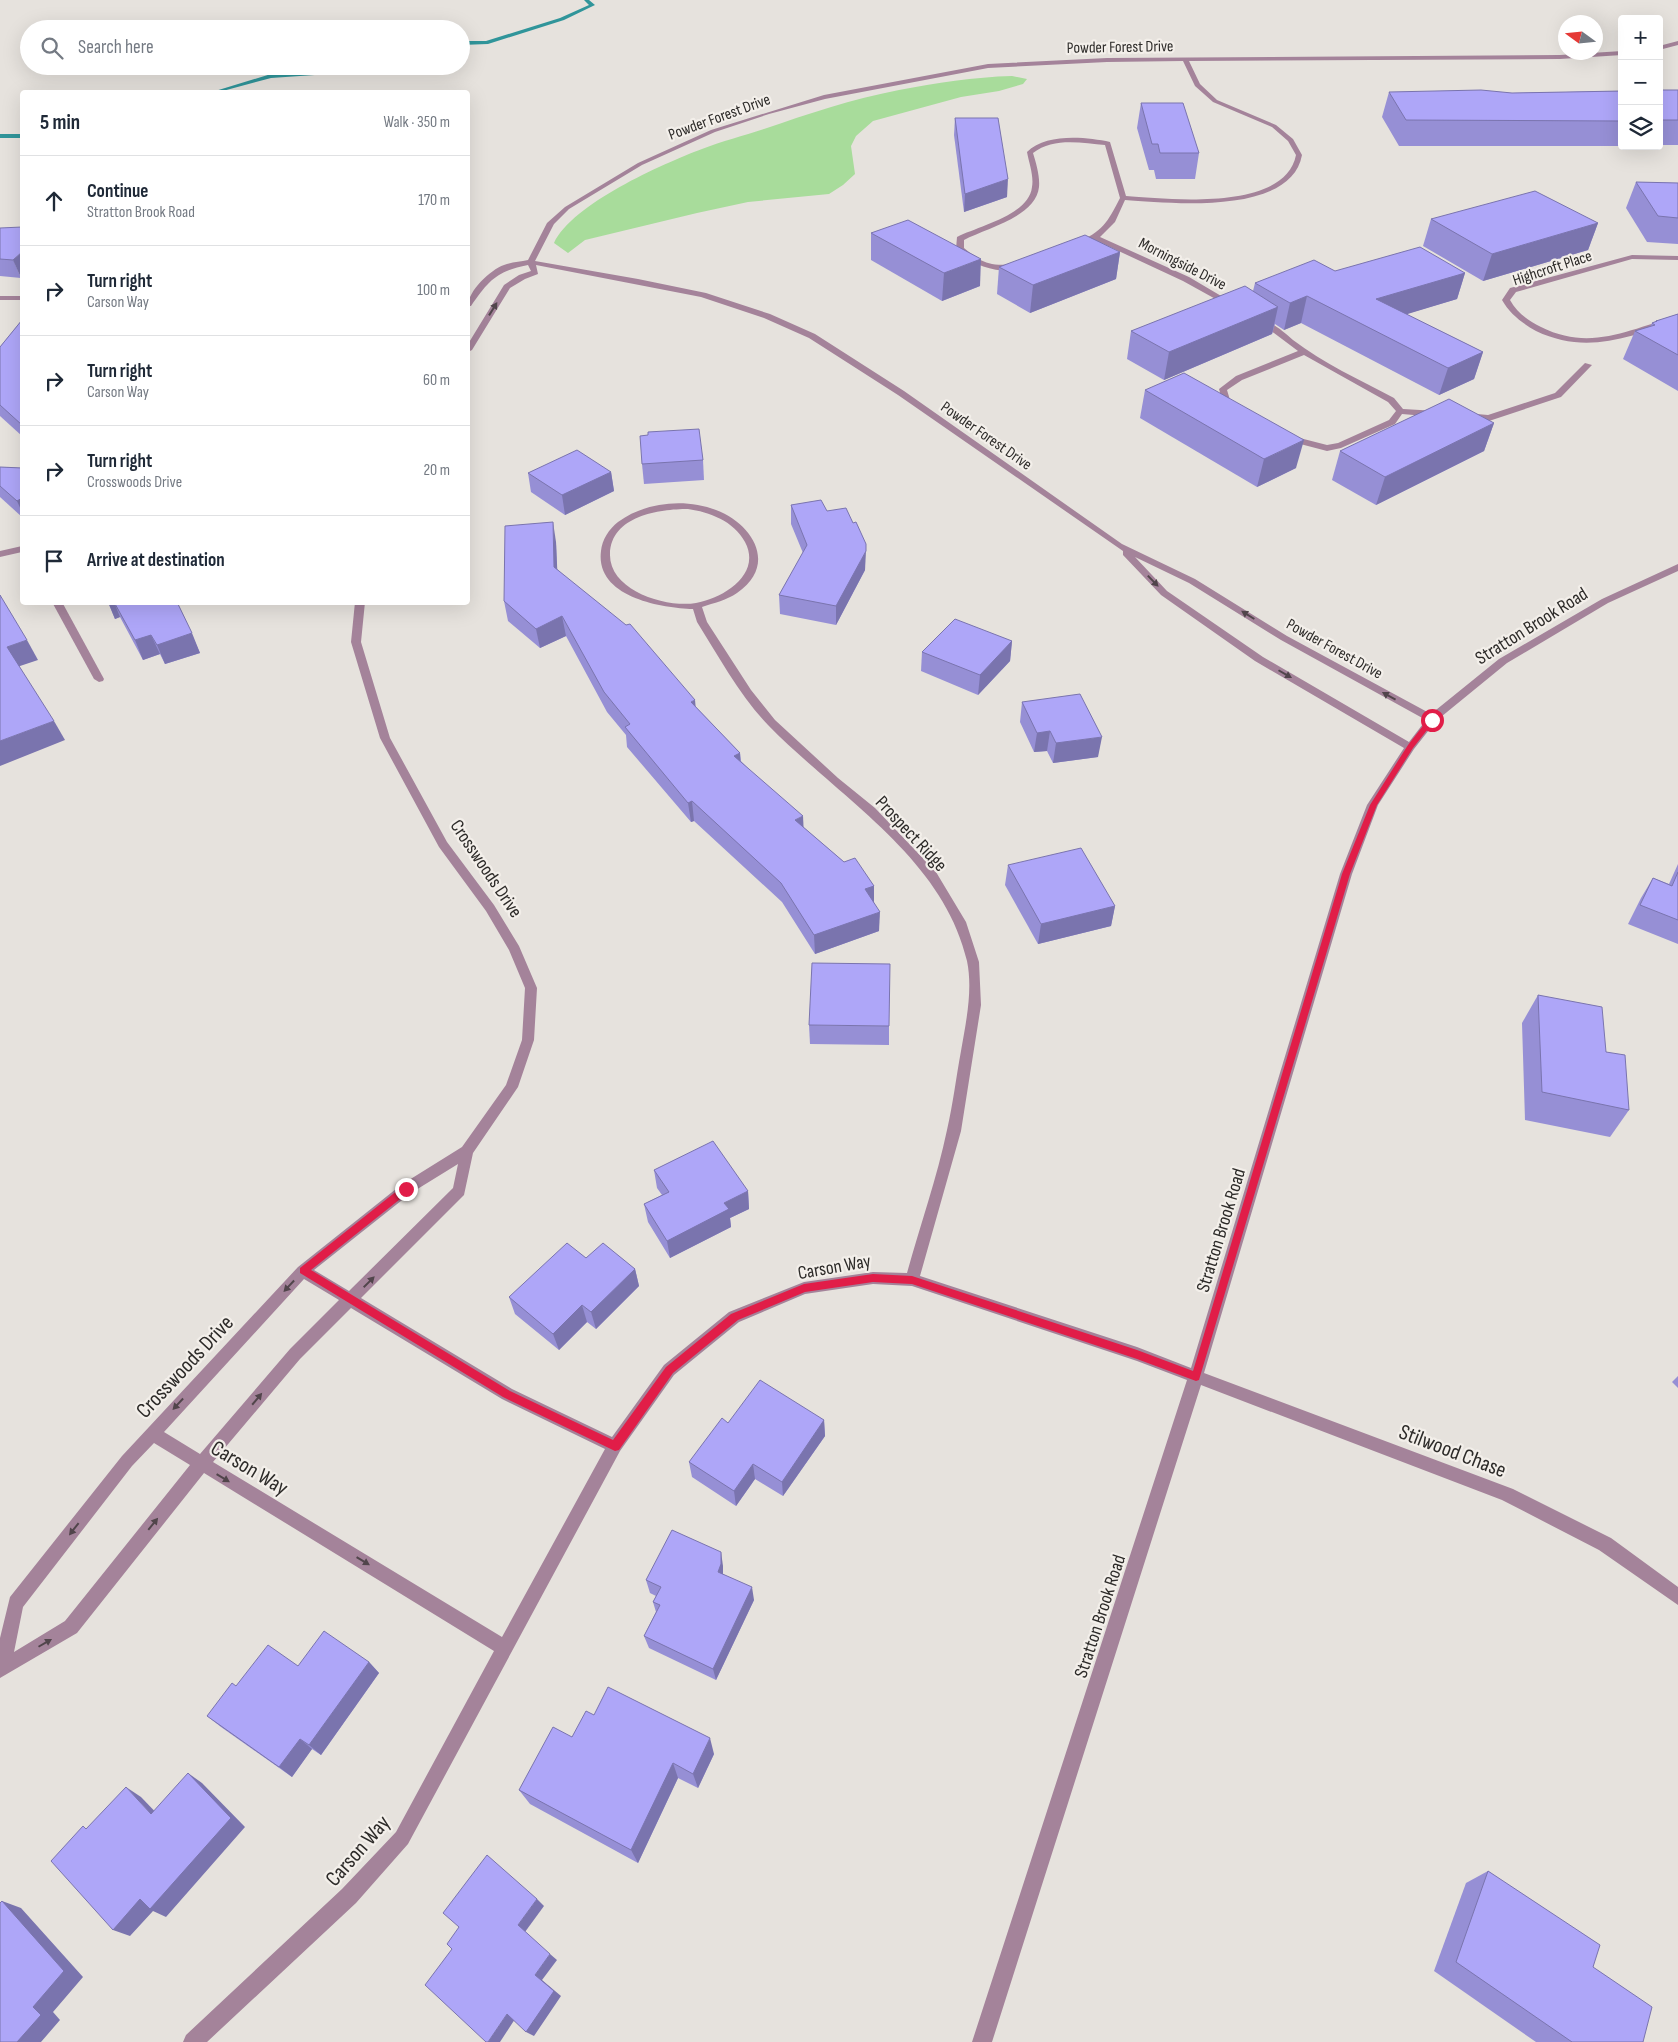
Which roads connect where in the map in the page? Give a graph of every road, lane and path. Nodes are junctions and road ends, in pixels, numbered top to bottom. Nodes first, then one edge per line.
1 (1678, 43) edge
2 (1663, 47) edge
3 (1618, 53) edge
4 (1184, 59) junction
5 (1123, 198) junction
6 (1096, 238) junction
7 (1072, 248) edge
8 (1678, 258) edge
9 (530, 262) junction
10 (1021, 268) edge
11 (0, 298) edge
12 (20, 298) edge
13 (470, 301) edge
14 (1235, 308) edge
15 (1252, 317) edge
16 (1678, 318) edge
17 (470, 347) edge
18 (1304, 352) junction
19 (1588, 365) dead end
20 (1242, 411) edge
21 (1400, 411) junction
22 (1450, 415) edge
23 (1459, 415) edge
24 (1282, 436) edge
25 (1119, 546) junction
26 (20, 549) edge
27 (0, 554) edge
28 (1678, 568) edge
29 (59, 605) edge
30 (360, 605) edge
31 (697, 606) junction
32 (99, 679) dead end
33 (1432, 720) junction
34 (1410, 747) junction
35 (467, 1151) junction
36 (304, 1270) junction
37 (912, 1280) junction
38 (351, 1300) junction
39 (1196, 1376) junction
40 (152, 1433) junction
41 (615, 1446) junction
42 (201, 1464) junction
43 (1678, 1597) edge
44 (506, 1648) junction
45 (1, 1668) edge
46 (194, 2042) edge
47 (982, 2042) edge

1 - 2 street
3 - 4 street, Powder Forest Drive
4 - 5 street
4 - 9 street, Powder Forest Drive
5 - 6 street
5 - 10 street
6 - 7 street
6 - 14 street, Morningside Drive
8 - 16 street, Highcroft Place
9 - 13 street
17 -> 9 street
9 - 25 street, Powder Forest Drive
11 - 12 street
15 - 18 street
18 - 20 street
18 - 21 street
19 - 23 street
21 - 22 street
21 - 24 street
33 -> 25 street, Powder Forest Drive
25 -> 34 street, Powder Forest Drive
26 - 27 street
28 - 33 street, Stratton Brook Road
29 - 32 street
30 - 35 street, Crosswoods Drive
31 - 31 street
31 - 37 street, Prospect Ridge
33 - 34 street, Stratton Brook Road
34 - 39 street, Stratton Brook Road
35 - 36 street, Crosswoods Drive
38 -> 35 street, Crosswoods Drive
36 - 38 street
36 -> 40 street, Crosswoods Drive
37 - 39 street, Carson Way
37 - 41 street, Carson Way
38 - 41 street
42 -> 38 street, Crosswoods Drive
39 - 43 street, Stilwood Chase
39 - 47 street, Stratton Brook Road
40 - 42 street, Carson Way
40 -> 45 street, Crosswoods Drive
41 - 44 street, Carson Way
42 -> 44 street, Carson Way
45 -> 42 street, Crosswoods Drive
44 - 46 street, Carson Way

